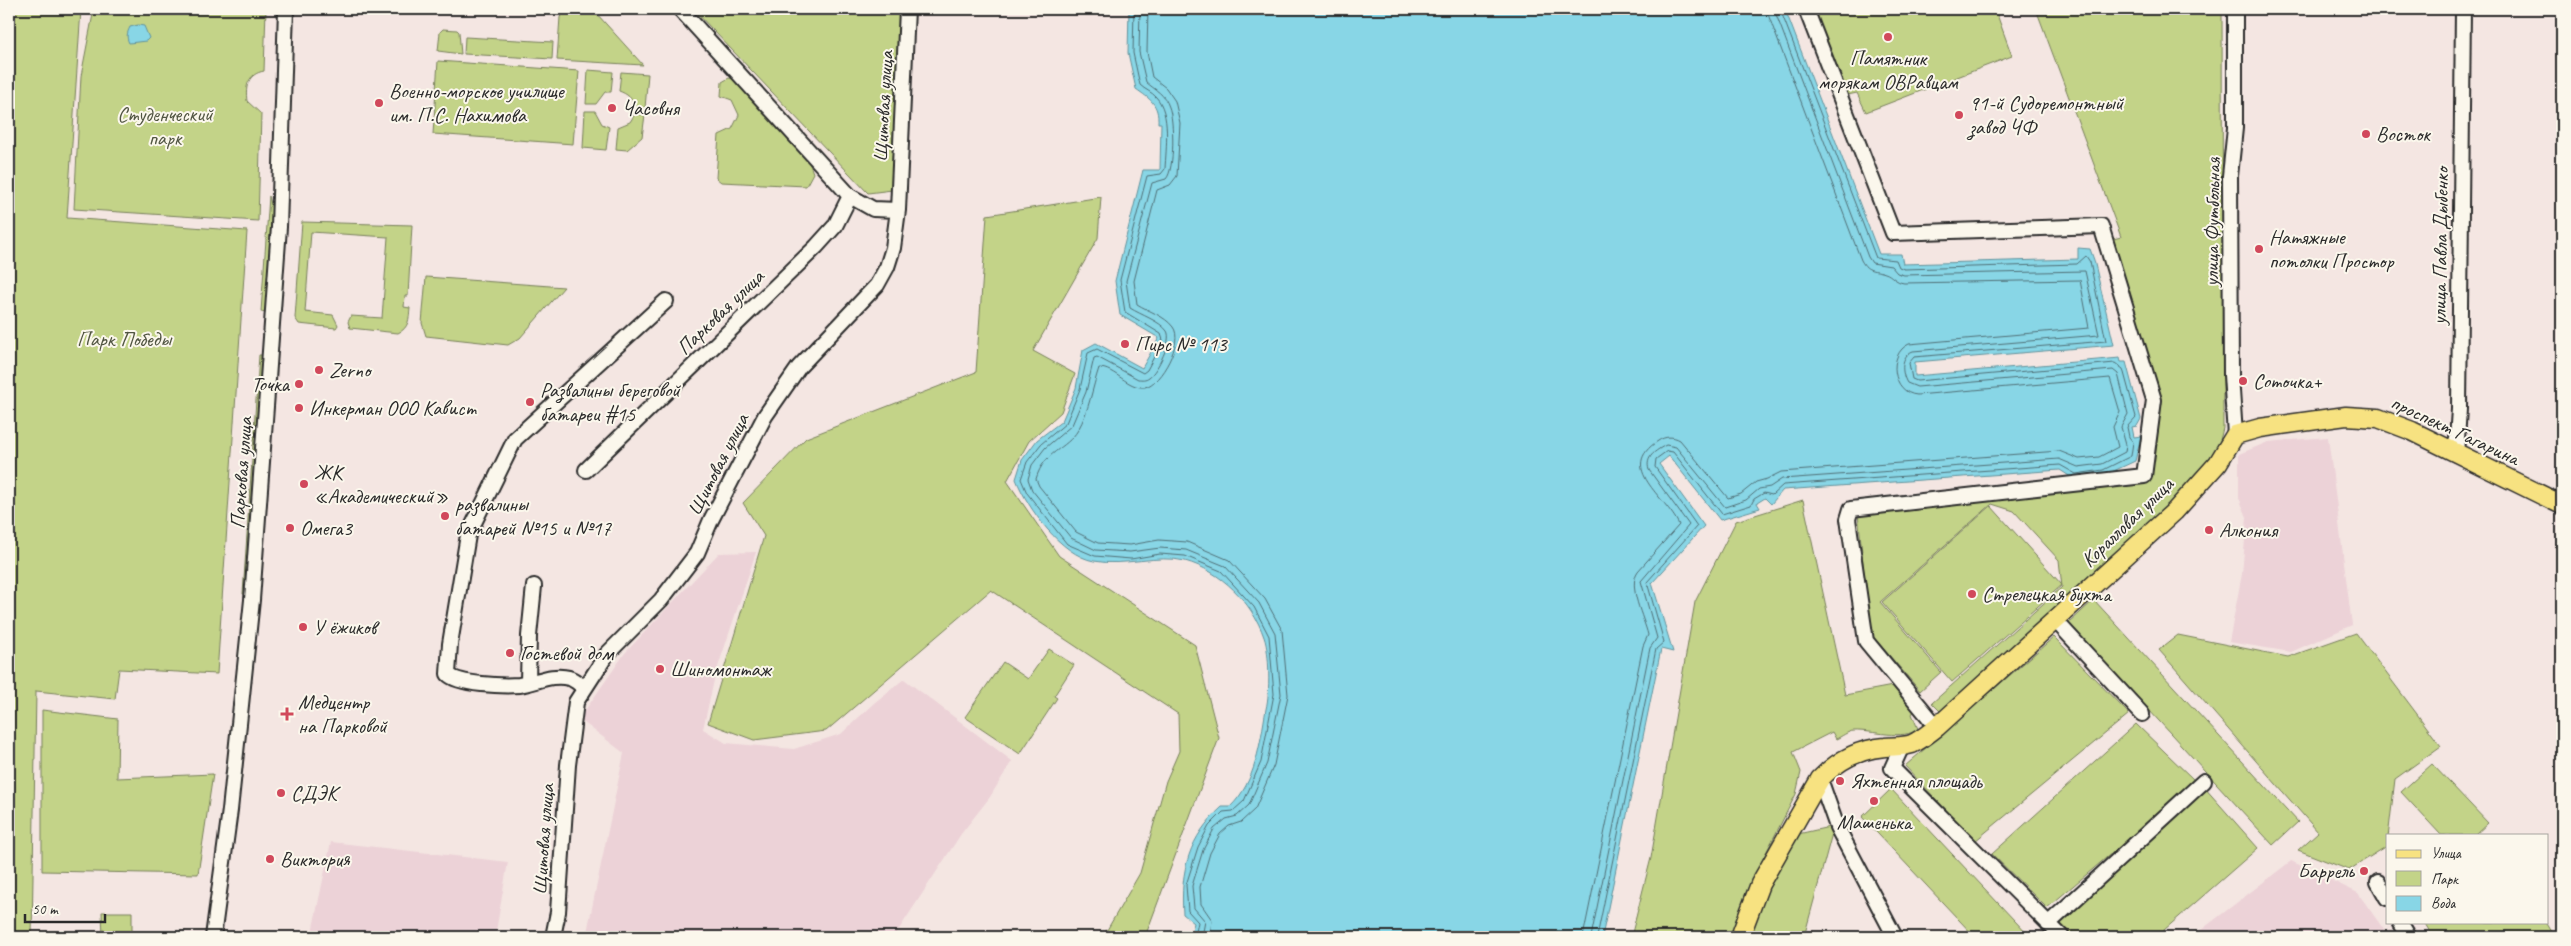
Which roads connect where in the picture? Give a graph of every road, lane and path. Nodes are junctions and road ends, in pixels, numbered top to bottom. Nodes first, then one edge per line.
1 (286, 9) edge
2 (680, 9) edge
3 (1806, 9) edge
4 (2234, 9) edge
5 (2463, 9) edge
6 (903, 11) edge
7 (850, 196) junction
8 (898, 210) junction
9 (666, 301) dead end
10 (2235, 435) junction
11 (2456, 454) junction
12 (586, 470) dead end
13 (2562, 505) edge
14 (534, 586) dead end
15 (2055, 620) junction
16 (528, 682) junction
17 (585, 688) junction
18 (2142, 714) dead end
19 (1937, 727) junction
20 (1902, 746) junction
21 (1825, 774) junction
22 (2204, 781) dead end
23 (2378, 882) dead end
24 (2386, 896) edge
25 (2048, 924) junction
26 (2401, 924) edge
27 (213, 937) edge
28 (553, 937) edge
29 (1740, 937) edge
30 (1895, 937) edge
31 (2062, 937) edge
32 (2409, 937) edge

1 - 27 street, Парковая улица
2 - 7 street
3 - 19 street
4 - 10 street, улица Футбольная
5 - 11 street, улица Павла Дыбенко
6 - 8 street, Щитовая улица
7 - 8 street
7 - 12 street, Парковая улица
8 - 17 street, Щитовая улица
9 - 16 street
10 - 11 main road, проспект Гагарина
10 - 15 main road, Коралловая улица
11 - 13 main road, проспект Гагарина
14 - 16 street
15 - 18 street
15 - 19 main road, Коралловая улица
16 - 17 street
17 - 28 street, Щитовая улица
19 - 20 main road, Коралловая улица
20 - 21 main road, Коралловая улица
20 - 25 street
21 - 29 main road
21 - 30 street
22 - 25 street
23 - 24 street
25 - 31 street
26 - 32 street

